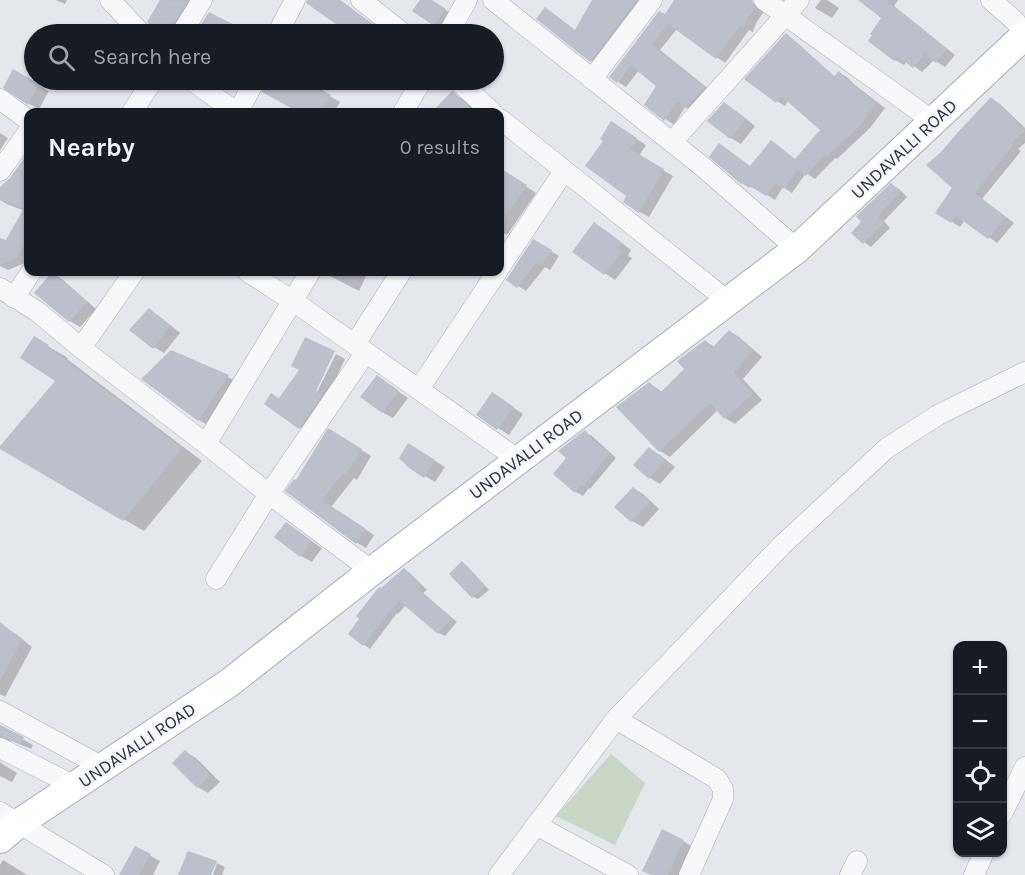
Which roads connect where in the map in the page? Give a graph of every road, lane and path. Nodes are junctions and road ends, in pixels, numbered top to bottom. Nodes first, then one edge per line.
1 (110, 0) edge
2 (202, 0) edge
3 (296, 0) edge
4 (362, 0) edge
5 (467, 0) edge
6 (493, 0) edge
7 (652, 0) edge
8 (764, 0) edge
9 (799, 0) edge
10 (991, 0) edge
11 (785, 15) junction
12 (133, 24) edge
13 (188, 24) edge
14 (283, 24) edge
15 (392, 24) edge
16 (454, 24) edge
17 (1025, 35) edge
18 (592, 79) junction
19 (146, 90) edge
20 (205, 90) edge
21 (249, 90) edge
22 (416, 90) edge
23 (468, 90) edge
24 (0, 99) edge
25 (135, 108) edge
26 (231, 108) edge
27 (239, 108) edge
28 (405, 108) edge
29 (488, 108) edge
30 (24, 117) edge
31 (933, 121) junction
32 (504, 122) edge
33 (24, 138) edge
34 (672, 142) junction
35 (0, 171) edge
36 (564, 171) junction
37 (797, 249) junction
38 (504, 261) edge
39 (27, 276) edge
40 (131, 276) edge
41 (255, 276) edge
42 (308, 276) edge
43 (399, 276) edge
44 (494, 276) edge
45 (7, 293) edge
46 (293, 301) junction
47 (729, 302) junction
48 (81, 348) junction
49 (360, 348) junction
50 (1025, 372) edge
51 (419, 389) junction
52 (206, 444) junction
53 (519, 460) junction
54 (269, 494) junction
55 (372, 571) junction
56 (216, 579) dead end
57 (0, 711) edge
58 (616, 719) junction
59 (0, 748) edge
60 (103, 767) junction
61 (1025, 767) edge
62 (75, 786) junction
63 (1007, 804) edge
64 (6, 824) edge
65 (536, 825) junction
66 (982, 857) edge
67 (104, 875) edge
68 (499, 875) edge
69 (628, 875) edge
70 (689, 875) edge
71 (974, 875) edge

1 - 12 street
2 - 13 street
3 - 14 street
4 - 15 street
5 - 16 street
6 - 18 street
7 - 18 street
8 - 11 street
9 - 11 street
10 - 17 street
11 - 31 street
11 - 34 street
17 - 31 main road, UNDAVALLI ROAD
18 - 34 street
19 - 25 street
20 - 26 street
21 - 27 street
22 - 28 street
23 - 29 street
24 - 30 street
31 - 37 main road, UNDAVALLI ROAD
32 - 36 street
33 - 35 street
34 - 37 street
36 - 38 street
36 - 47 street
37 - 47 main road, UNDAVALLI ROAD
39 - 45 street
40 - 48 street
41 - 46 street
42 - 46 street
43 - 49 street
44 - 51 street
45 - 48 street
46 - 49 street
46 - 52 street
47 - 53 main road, UNDAVALLI ROAD
48 - 52 street
49 - 51 street
49 - 54 street
50 - 58 street
51 - 53 street
52 - 54 street
53 - 55 main road, UNDAVALLI ROAD
54 - 55 street
54 - 56 street
55 - 60 main road, UNDAVALLI ROAD
57 - 60 street
58 - 65 street
58 - 70 street
59 - 62 street
60 - 62 main road, UNDAVALLI ROAD
61 - 63 street
62 - 64 main road, UNDAVALLI ROAD
64 - 67 street
65 - 68 street
65 - 69 street
66 - 71 street

